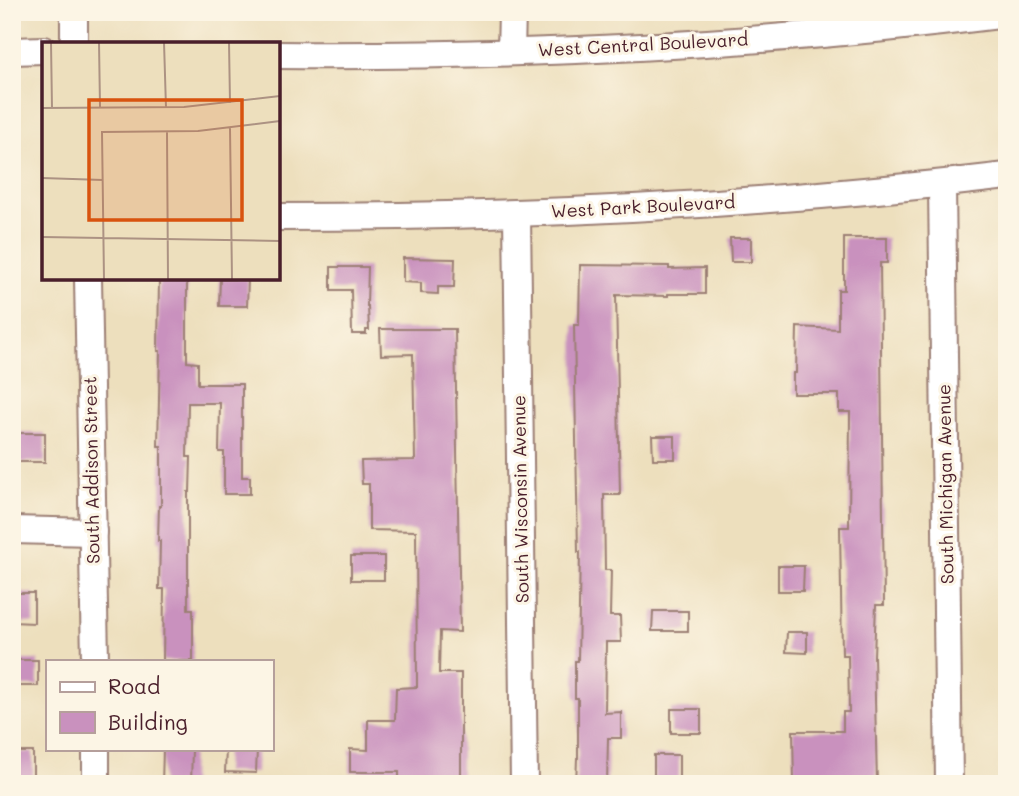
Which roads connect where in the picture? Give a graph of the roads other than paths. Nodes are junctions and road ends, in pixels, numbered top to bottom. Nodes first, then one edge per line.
1 (74, 12) edge
2 (512, 12) edge
3 (1007, 14) edge
4 (939, 17) edge
5 (74, 42) edge
6 (42, 50) edge
7 (12, 51) edge
8 (511, 52) junction
9 (280, 55) edge
10 (1007, 176) edge
11 (942, 184) junction
12 (517, 214) junction
13 (280, 217) edge
14 (88, 280) edge
15 (12, 530) edge
16 (93, 532) junction
17 (95, 660) edge
18 (96, 750) edge
19 (96, 784) edge
20 (524, 784) edge
21 (949, 784) edge

1 - 5 street
2 - 8 street
3 - 4 street, West Central Boulevard
4 - 8 street, West Central Boulevard
6 - 7 street
8 - 9 street, West Central Boulevard
10 - 11 street, West Park Boulevard
11 - 12 street, West Park Boulevard
11 - 21 street, South Michigan Avenue
12 - 13 street, West Park Boulevard
12 - 20 street, South Wisconsin Avenue
14 - 16 street, South Addison Street
15 - 16 street
16 - 17 street, South Addison Street
18 - 19 street

